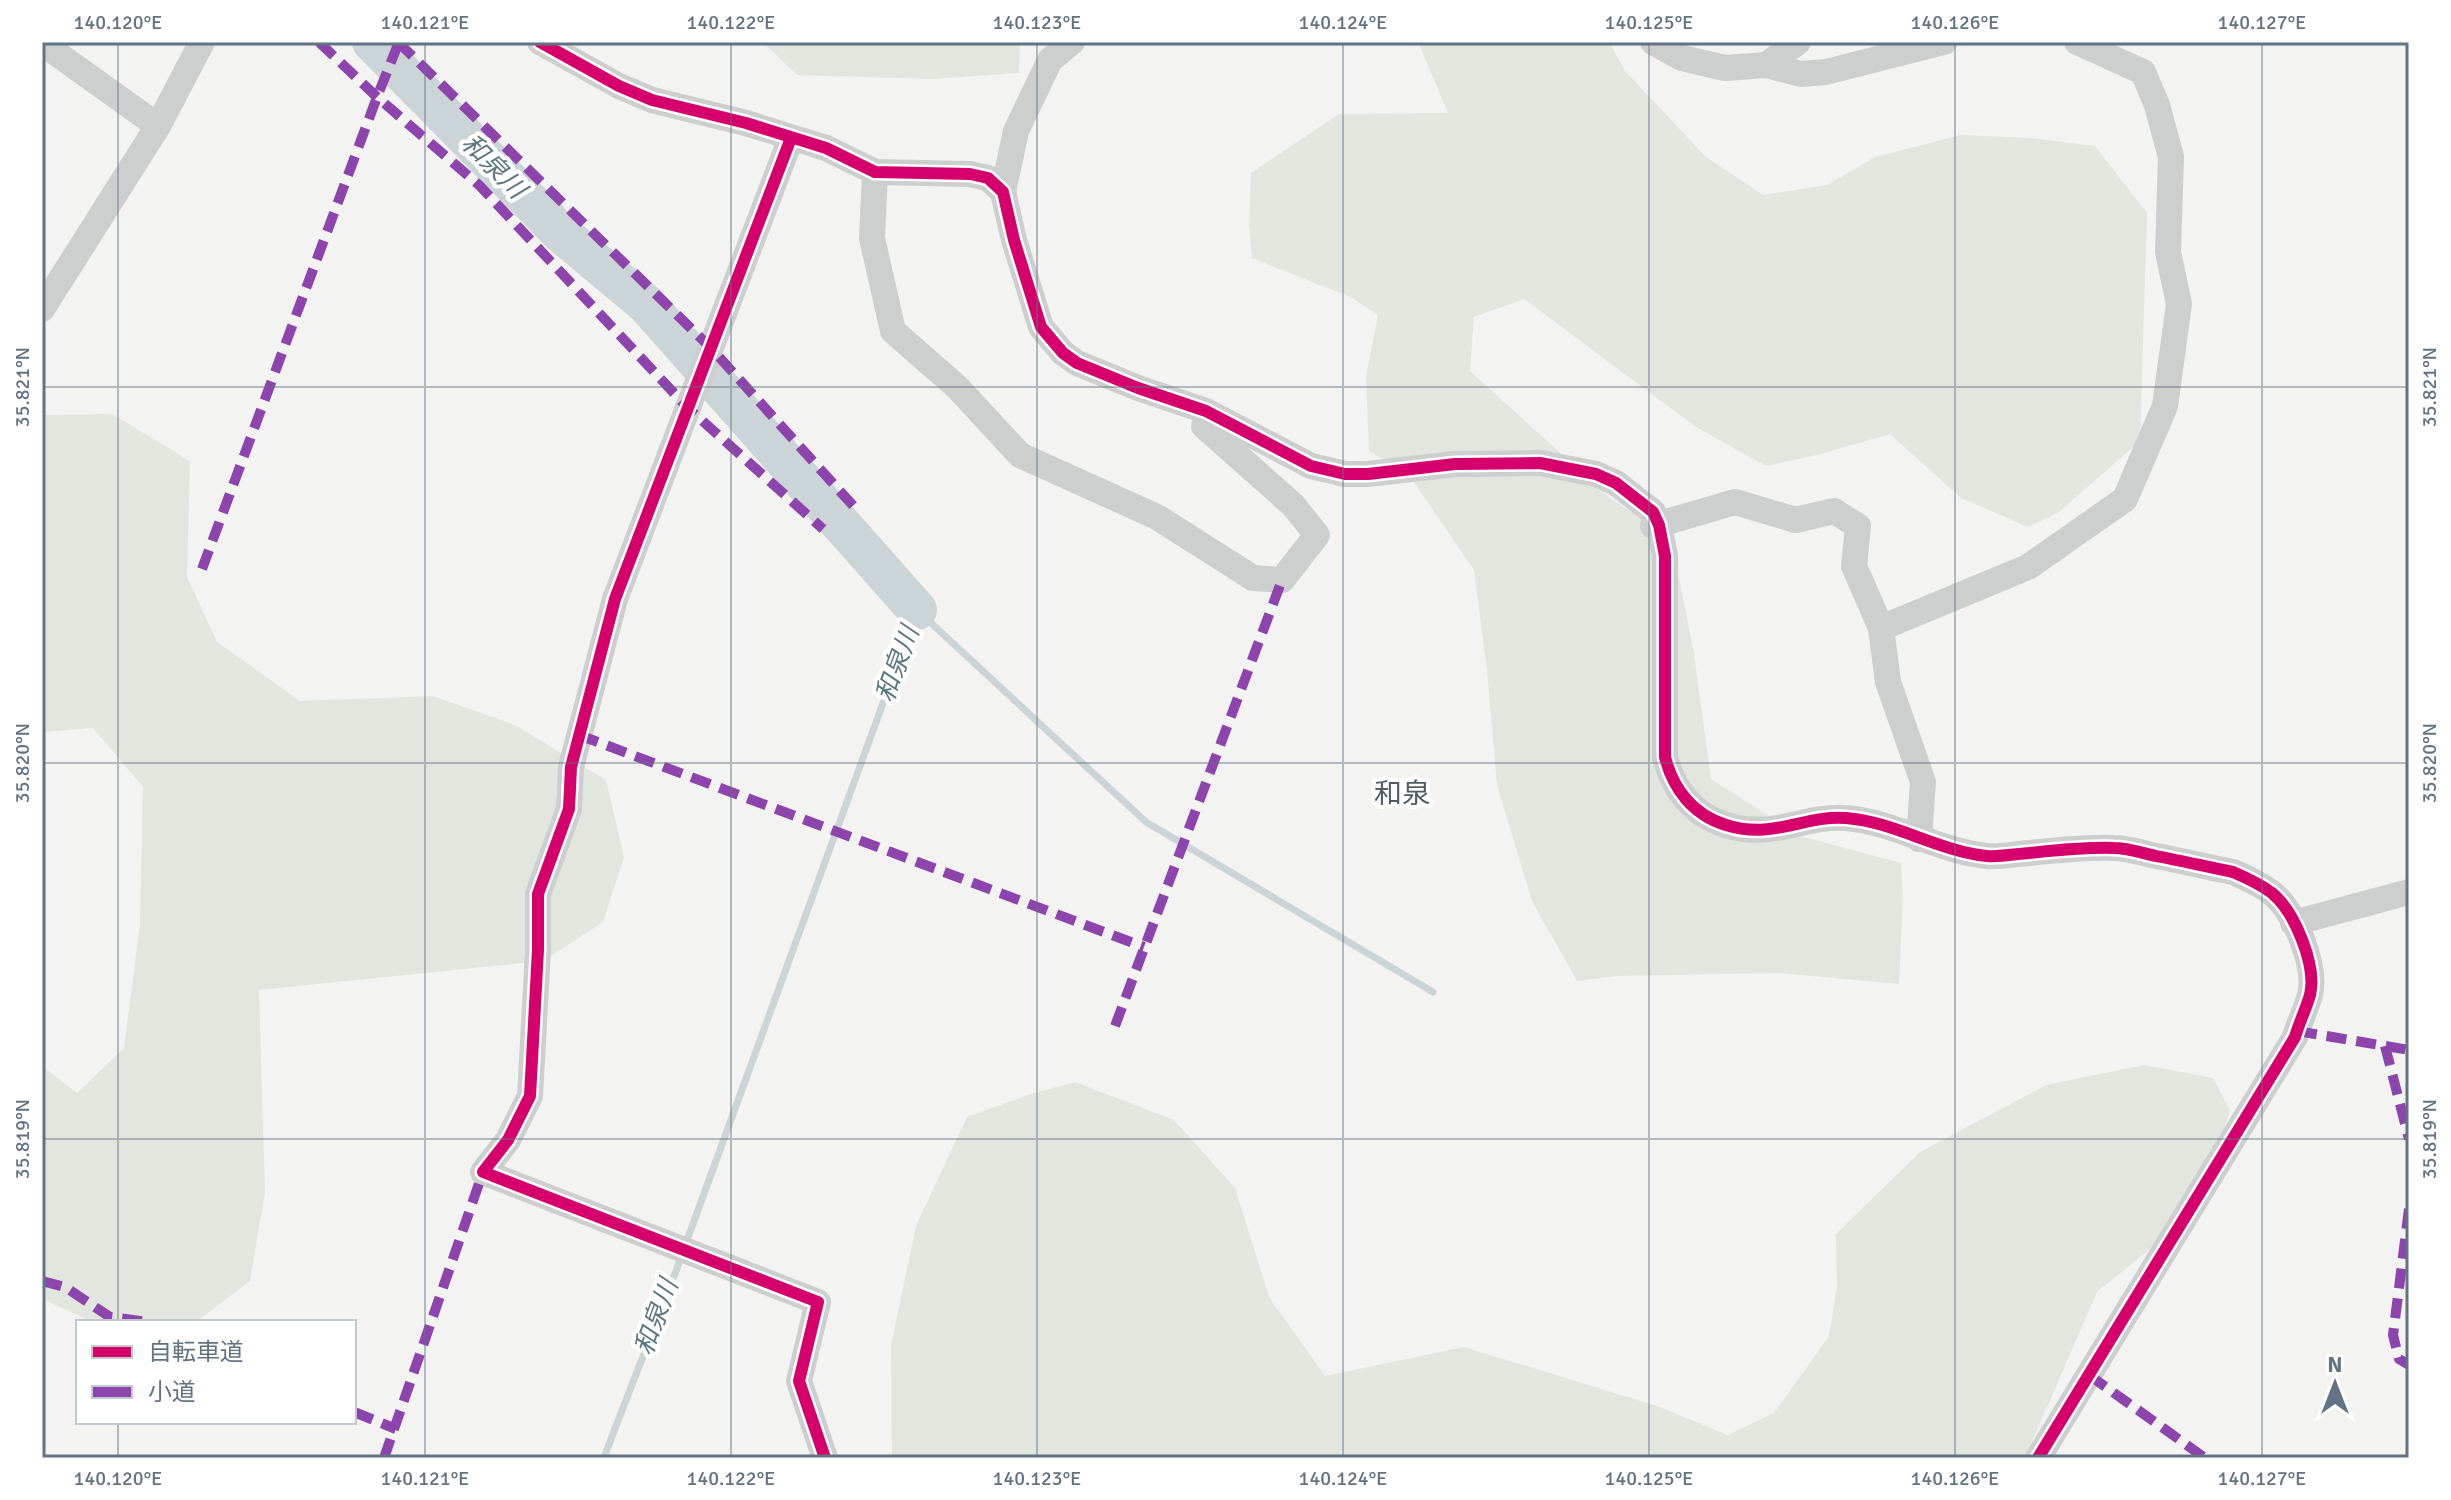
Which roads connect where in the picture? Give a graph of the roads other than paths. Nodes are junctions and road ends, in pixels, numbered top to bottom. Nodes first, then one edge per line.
1 (202, 42) edge
2 (540, 42) edge
3 (1072, 42) edge
4 (1653, 42) edge
5 (1798, 42) edge
6 (1944, 42) edge
7 (2077, 42) edge
8 (42, 43) edge
9 (1766, 65) junction
10 (158, 126) junction
11 (791, 138) junction
12 (875, 172) junction
13 (1003, 192) junction
14 (42, 309) edge
15 (1204, 426) dead end
16 (1656, 526) junction
17 (1881, 628) junction
18 (1919, 839) junction
19 (2409, 892) edge
20 (2293, 923) junction
21 (825, 1458) edge
22 (2038, 1458) edge

1 - 10 street
2 - 11 street
3 - 13 street
4 - 9 street
5 - 9 street
6 - 9 street
7 - 17 street
8 - 10 street
10 - 14 street
11 - 12 street
11 - 21 street
12 - 13 street
12 - 15 street
13 - 16 street
16 - 17 street
16 - 18 street
17 - 18 street
18 - 20 street
19 - 20 street
20 - 22 street

